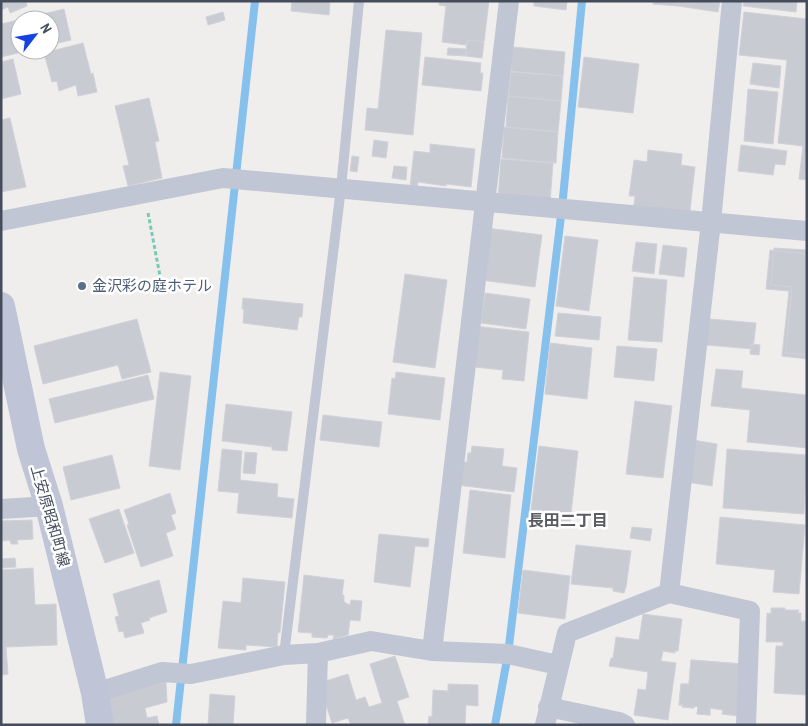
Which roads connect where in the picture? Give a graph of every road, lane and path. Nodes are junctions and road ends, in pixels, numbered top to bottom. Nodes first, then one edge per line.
1 (359, 1) edge
2 (509, 1) edge
3 (732, 1) edge
4 (341, 188) junction
5 (144, 193) junction
6 (485, 201) junction
7 (1, 221) edge
8 (711, 222) junction
9 (807, 231) edge
10 (160, 276) dead end
11 (1, 306) edge
12 (6, 350) edge
13 (50, 506) junction
14 (1, 509) edge
15 (669, 592) junction
16 (432, 651) junction
17 (318, 653) junction
18 (284, 655) junction
19 (558, 664) junction
20 (95, 693) junction
21 (546, 716) edge
22 (100, 725) edge
23 (316, 725) edge
24 (625, 725) edge
25 (746, 725) edge

1 - 4 lane
2 - 6 street
3 - 8 street
4 - 5 street
4 - 6 street
4 - 18 lane
5 - 7 street
5 - 10 path
6 - 8 street
6 - 16 street
8 - 9 street
8 - 15 street
11 - 12 main road, 上安原昭和町線
12 - 13 main road, 上安原昭和町線
13 - 14 street
13 - 20 main road, 上安原昭和町線
15 - 19 street
15 - 25 street
16 - 17 street
16 - 19 street
17 - 18 street
17 - 23 street
18 - 20 street
19 - 21 street
20 - 22 main road, 上安原昭和町線
21 - 24 street

